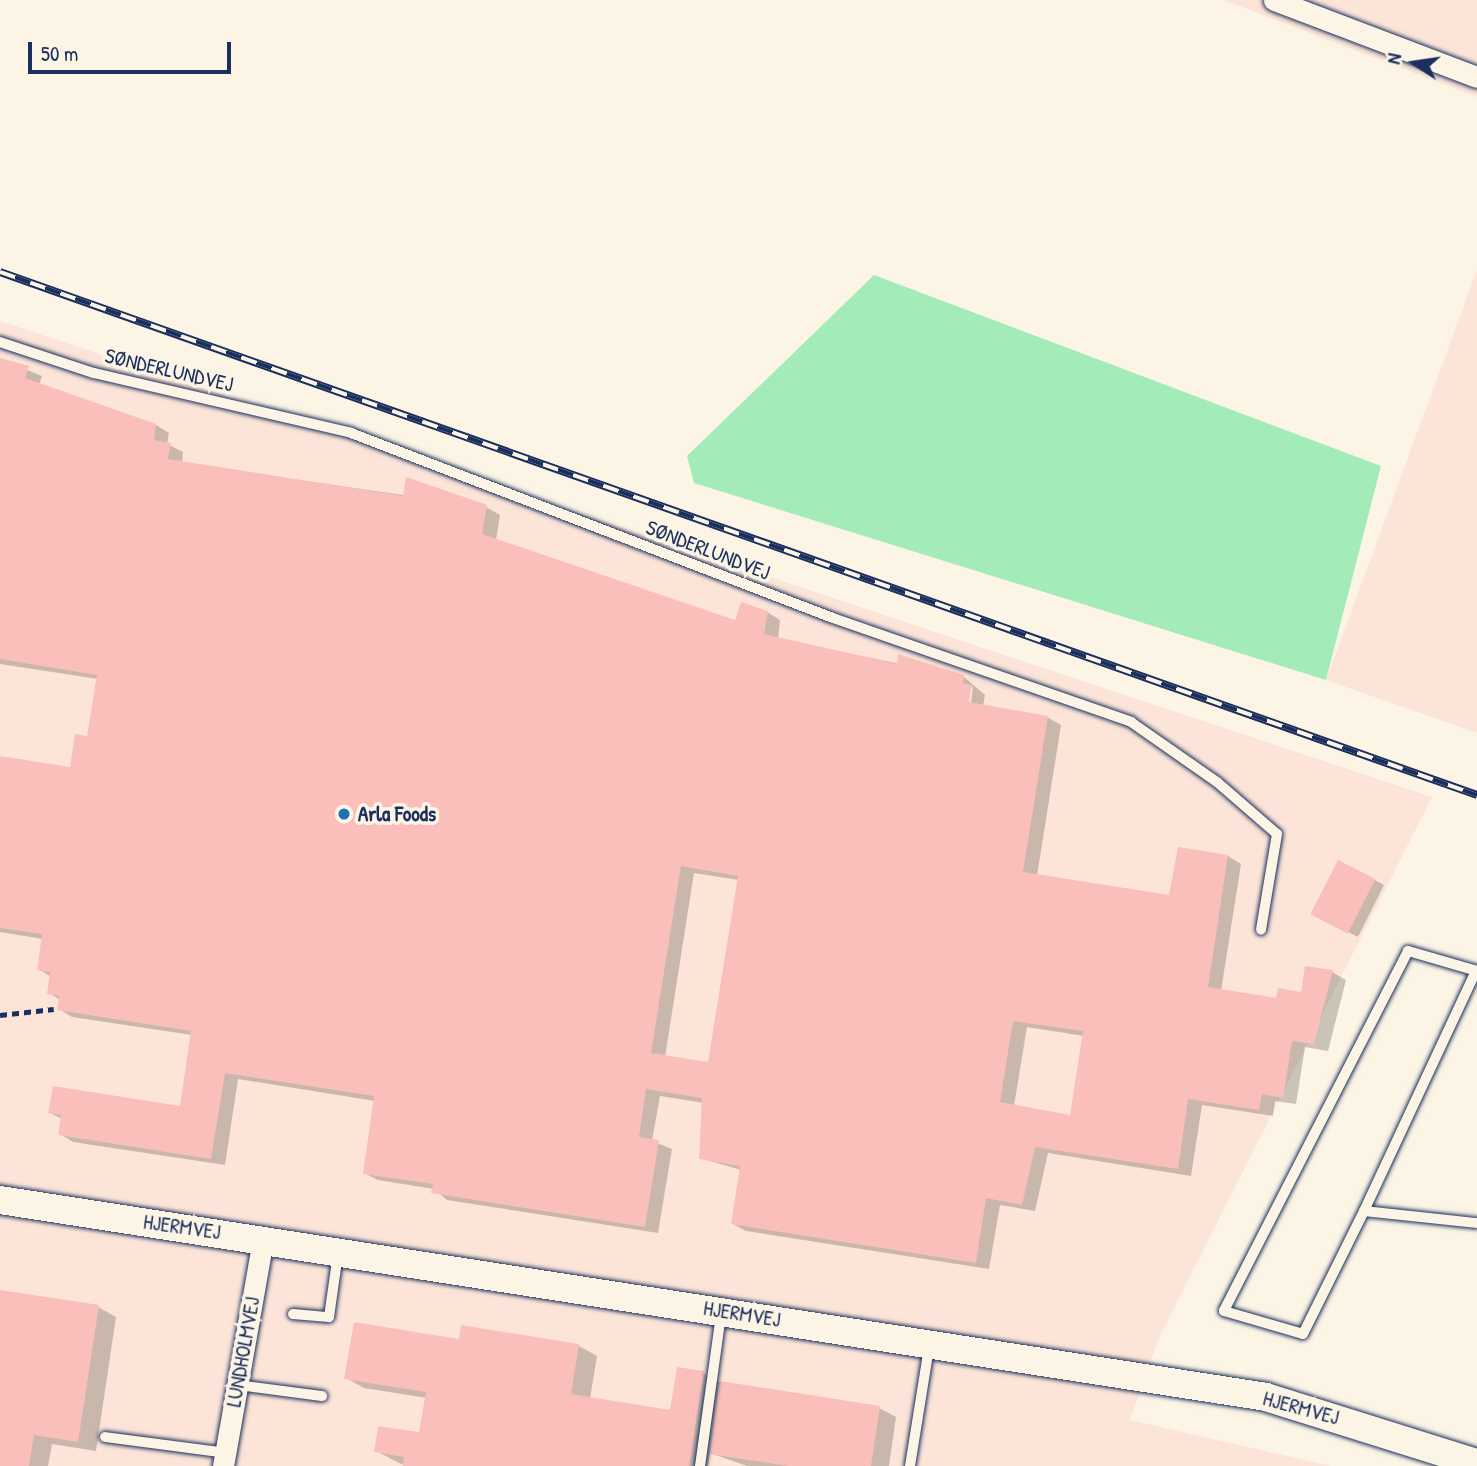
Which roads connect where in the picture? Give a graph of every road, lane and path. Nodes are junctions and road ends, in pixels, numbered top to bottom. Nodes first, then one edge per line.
1 (1274, 0) edge
2 (1477, 76) edge
3 (0, 342) edge
4 (1261, 930) dead end
5 (1476, 971) edge
6 (54, 1009) dead end
7 (0, 1015) edge
8 (0, 1200) edge
9 (1364, 1211) junction
10 (1477, 1223) edge
11 (263, 1239) junction
12 (339, 1251) junction
13 (721, 1311) junction
14 (293, 1314) dead end
15 (930, 1344) junction
16 (238, 1385) junction
17 (322, 1396) dead end
18 (105, 1437) dead end
19 (225, 1459) edge
20 (1477, 1463) edge
21 (699, 1466) edge
22 (910, 1466) edge

1 - 2 street
3 - 4 lane, SØNDERLUNDVEJ
5 - 9 lane
5 - 9 lane
6 - 7 path
8 - 11 street, HJERMVEJ
9 - 10 lane
11 - 12 street, HJERMVEJ
11 - 16 street, LUNDHOLMVEJ
12 - 13 street, HJERMVEJ
12 - 14 lane
13 - 15 street, HJERMVEJ
13 - 21 lane
15 - 20 street, HJERMVEJ
15 - 22 lane
16 - 17 lane
16 - 19 street, LUNDHOLMVEJ
18 - 19 lane

